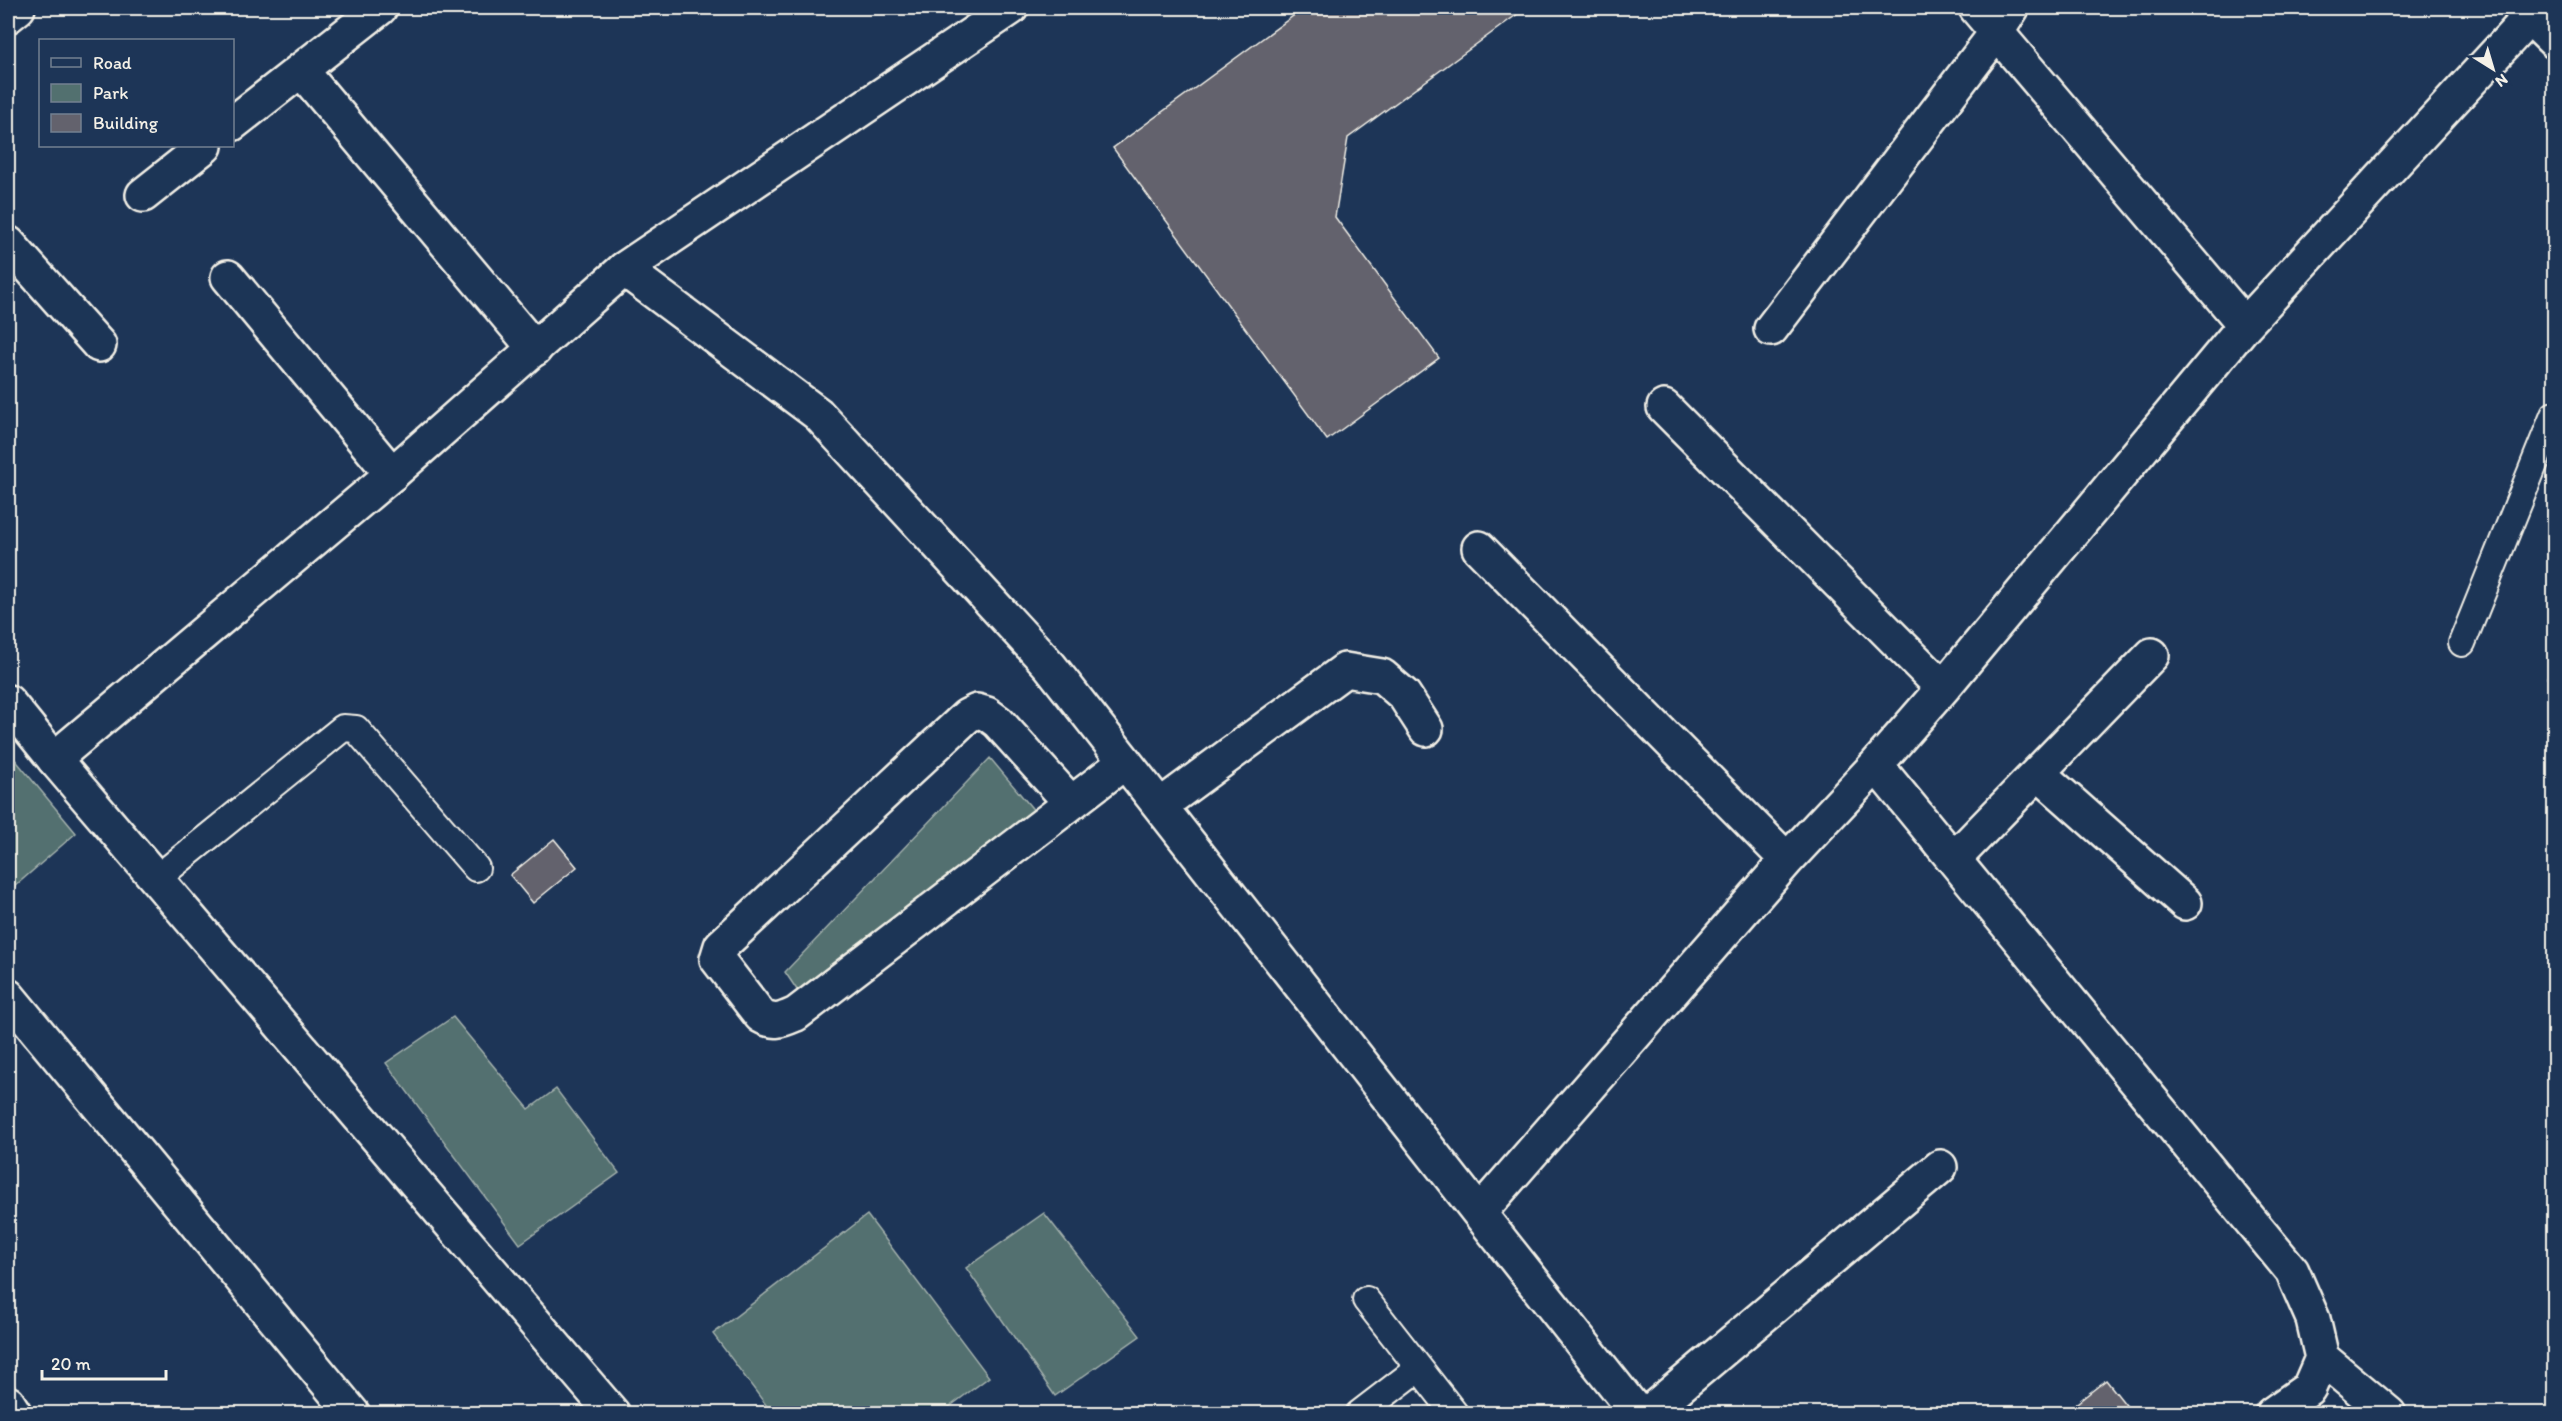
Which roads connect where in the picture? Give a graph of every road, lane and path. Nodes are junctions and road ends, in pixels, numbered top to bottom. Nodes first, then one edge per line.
1 (18, 8) edge
2 (380, 8) edge
3 (1011, 8) edge
4 (1976, 8) edge
5 (2529, 11) edge
6 (8, 16) edge
7 (2005, 20) edge
8 (2554, 41) edge
9 (301, 70) junction
10 (234, 122) edge
11 (204, 147) edge
12 (143, 195) dead end
13 (8, 243) edge
14 (624, 269) junction
15 (228, 277) dead end
16 (2245, 325) junction
17 (1771, 329) dead end
18 (99, 345) dead end
19 (534, 348) junction
20 (1664, 407) dead end
21 (2554, 415) edge
22 (392, 474) junction
23 (1479, 548) dead end
24 (2462, 643) dead end
25 (2152, 655) dead end
26 (1943, 688) junction
27 (8, 702) edge
28 (1426, 729) dead end
29 (54, 759) junction
30 (1125, 762) junction
31 (1876, 765) junction
32 (2038, 773) junction
33 (1071, 803) junction
34 (1160, 806) junction
35 (1954, 859) junction
36 (1786, 860) junction
37 (476, 868) dead end
38 (156, 879) junction
39 (2185, 903) dead end
40 (8, 996) edge
41 (1940, 1167) dead end
42 (1479, 1213) junction
43 (1366, 1300) dead end
44 (2322, 1358) junction
45 (1419, 1368) junction
46 (8, 1403) edge
47 (15, 1413) edge
48 (353, 1413) edge
49 (613, 1413) edge
50 (1359, 1413) edge
51 (1455, 1413) edge
52 (1638, 1413) edge
53 (1647, 1413) edge
54 (2272, 1413) edge
55 (2389, 1413) edge

1 - 6 street
2 - 9 street
3 - 14 street
4 - 7 street
5 - 8 street
5 - 16 street
7 - 16 street
7 - 17 street
9 - 10 street
9 - 19 street
11 - 12 street
13 - 18 street
14 - 19 street
14 - 30 street
15 - 22 street
16 - 26 street
19 - 22 street
20 - 26 street
21 - 24 lane
22 - 29 street
23 - 36 street
25 - 32 street
26 - 31 street
27 - 29 street
28 - 34 street
29 - 38 street
30 - 33 street
30 - 34 street
31 - 35 street
31 - 36 street
32 - 35 street
32 - 39 street
33 - 33 street
34 - 42 street
35 - 44 street
36 - 42 street
37 - 38 lane
38 - 49 street
40 - 48 street
41 - 53 street
42 - 52 street
43 - 45 lane
44 - 54 street
44 - 55 street
45 - 50 lane
45 - 51 lane
46 - 47 street

